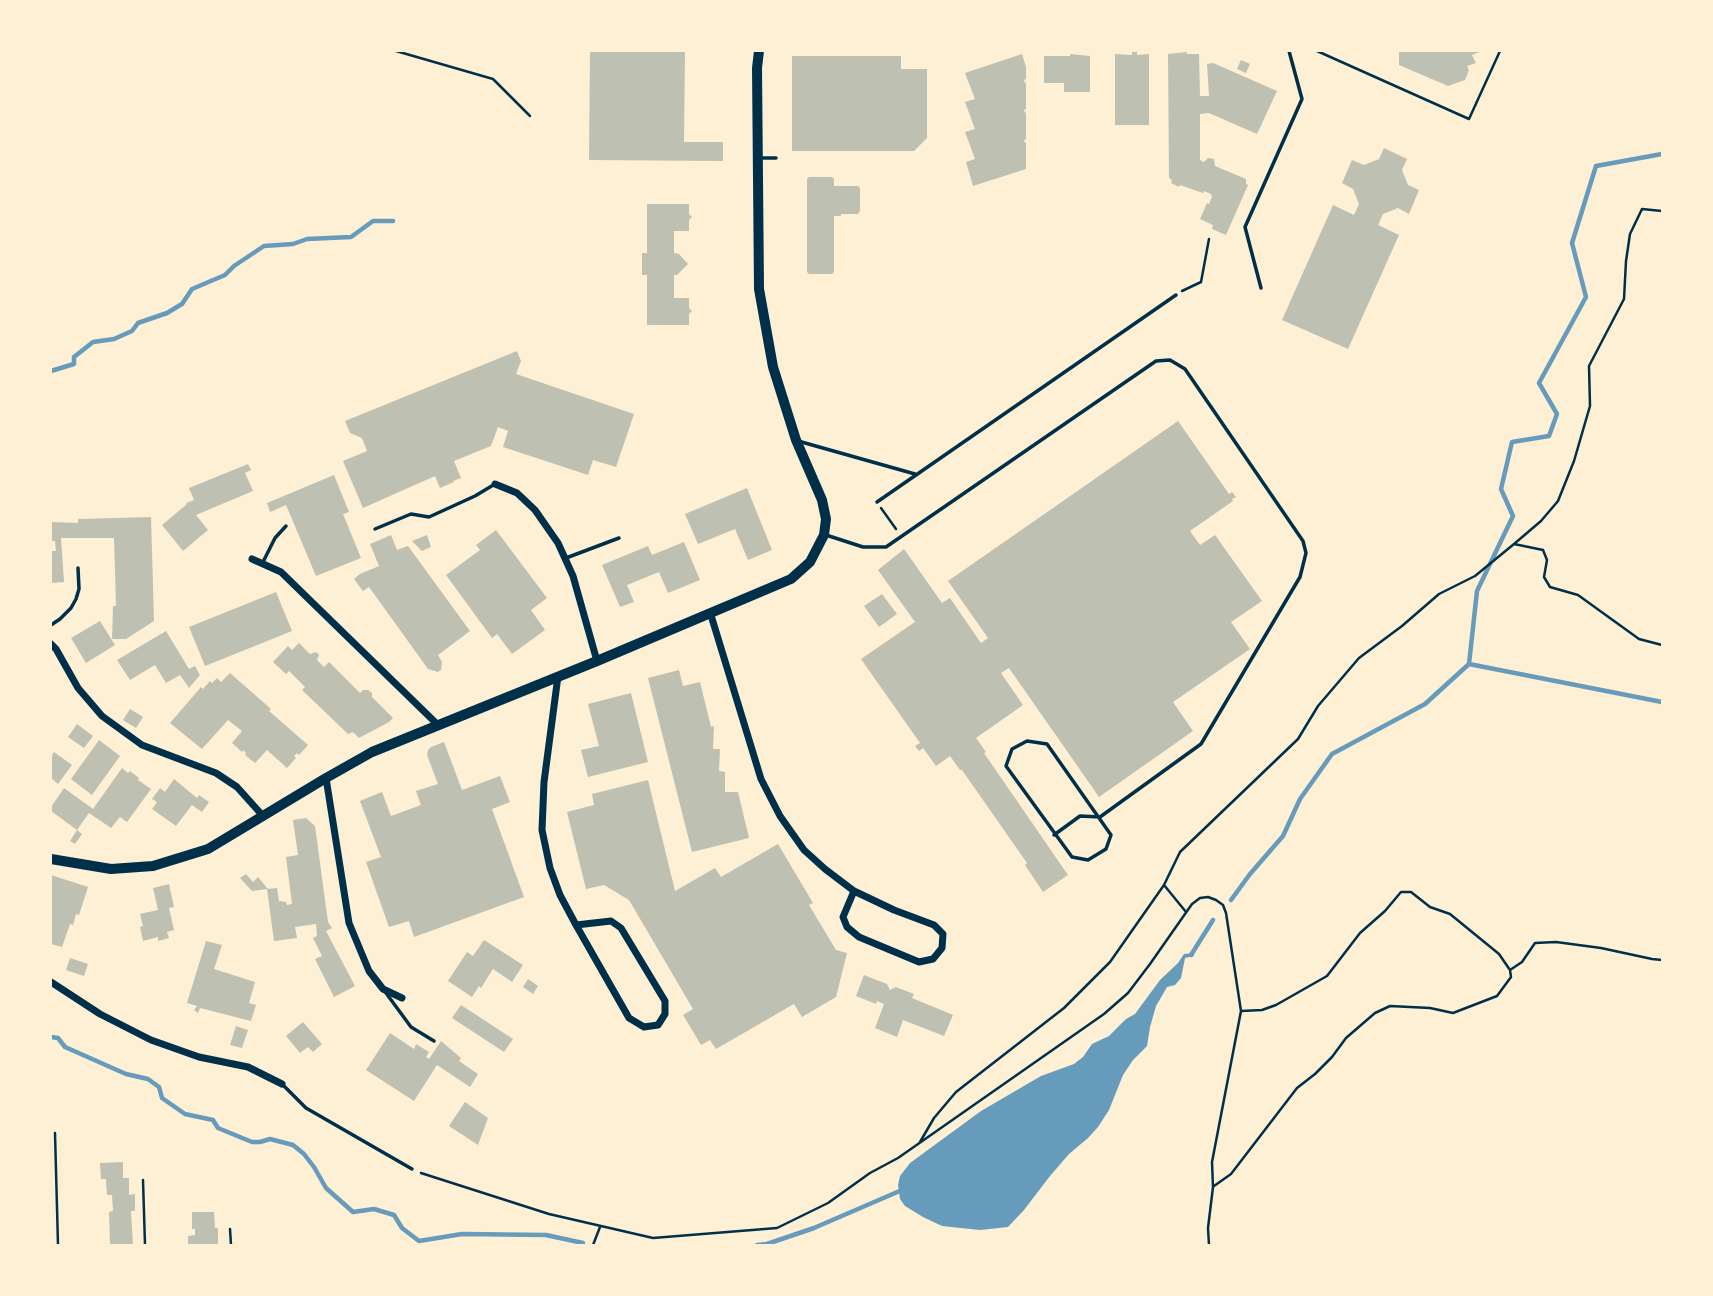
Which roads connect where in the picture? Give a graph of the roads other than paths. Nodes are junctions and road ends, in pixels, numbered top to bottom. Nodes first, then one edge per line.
1 (759, 51) edge
2 (1289, 51) edge
3 (758, 158) junction
4 (776, 158) dead end
5 (1261, 288) dead end
6 (1176, 295) road end
7 (796, 440) junction
8 (915, 474) junction
9 (495, 484) joint
10 (877, 502) road end
11 (286, 526) dead end
12 (375, 529) dead end
13 (824, 534) junction
14 (619, 538) dead end
15 (566, 558) junction
16 (252, 559) dead end
17 (262, 564) junction
18 (78, 568) dead end
19 (710, 612) junction
20 (51, 625) edge
21 (51, 644) edge
22 (597, 661) junction
23 (558, 676) junction
24 (438, 725) junction
25 (326, 778) junction
26 (262, 816) junction
27 (1100, 817) junction
28 (1054, 835) junction
29 (51, 859) edge
30 (854, 891) junction
31 (576, 925) junction
32 (51, 982) edge
33 (383, 989) junction
34 (402, 998) dead end
35 (434, 1041) dead end
36 (282, 1084) joint
37 (412, 1169) road end

1 - 3 street
2 - 5 lane
3 - 4 lane
3 - 7 street
6 - 8 lane
7 - 8 lane
7 - 13 street
8 - 10 lane
9 - 12 lane
9 - 15 street
11 - 17 lane
13 - 19 street
13 - 27 lane
14 - 15 lane
15 - 22 street
16 - 17 street
17 - 24 street
18 - 20 lane
19 - 22 street
19 - 30 street
21 - 26 street
22 - 23 street
23 - 24 street
23 - 31 street
24 - 25 street
25 - 26 street
25 - 33 street
26 - 29 street
27 - 28 lane
27 - 28 lane
27 - 28 lane
30 - 30 street
31 - 31 street
32 - 36 street
33 - 34 street
33 - 35 lane
36 - 37 lane

